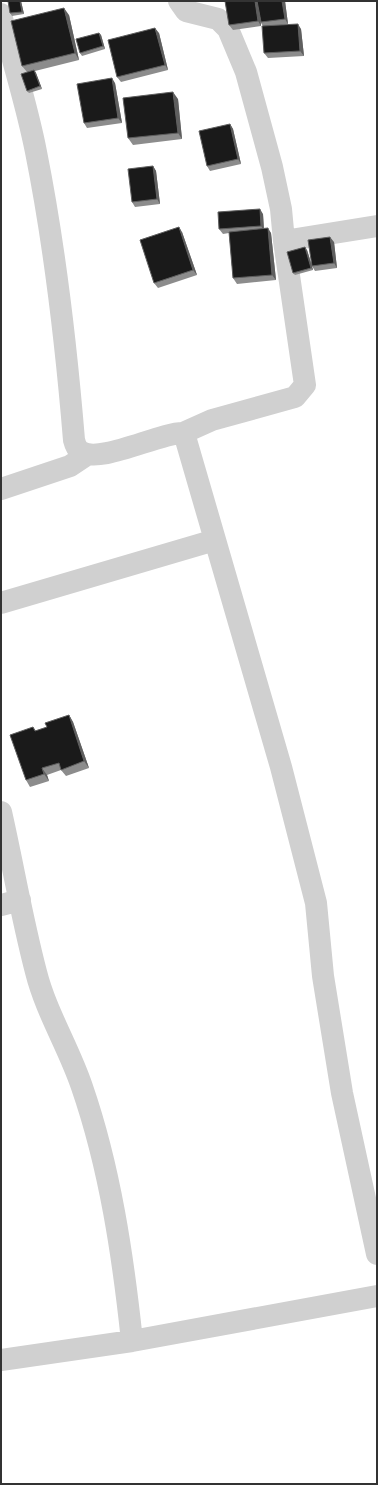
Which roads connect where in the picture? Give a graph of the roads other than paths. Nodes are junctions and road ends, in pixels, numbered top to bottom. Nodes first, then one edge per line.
1 (179, 1) edge
2 (1, 14) edge
3 (377, 226) edge
4 (284, 241) junction
5 (183, 433) junction
6 (88, 454) junction
7 (1, 489) edge
8 (215, 540) junction
9 (1, 603) edge
10 (1, 812) edge
11 (11, 903) edge
12 (377, 1254) edge
13 (377, 1296) edge
14 (132, 1341) junction
15 (1, 1360) edge

1 - 4 street
2 - 6 street
3 - 4 street
4 - 5 street
5 - 6 street
5 - 8 street
6 - 7 street
8 - 9 street
8 - 12 street
10 - 11 street
11 - 14 street
13 - 14 street
14 - 15 street

